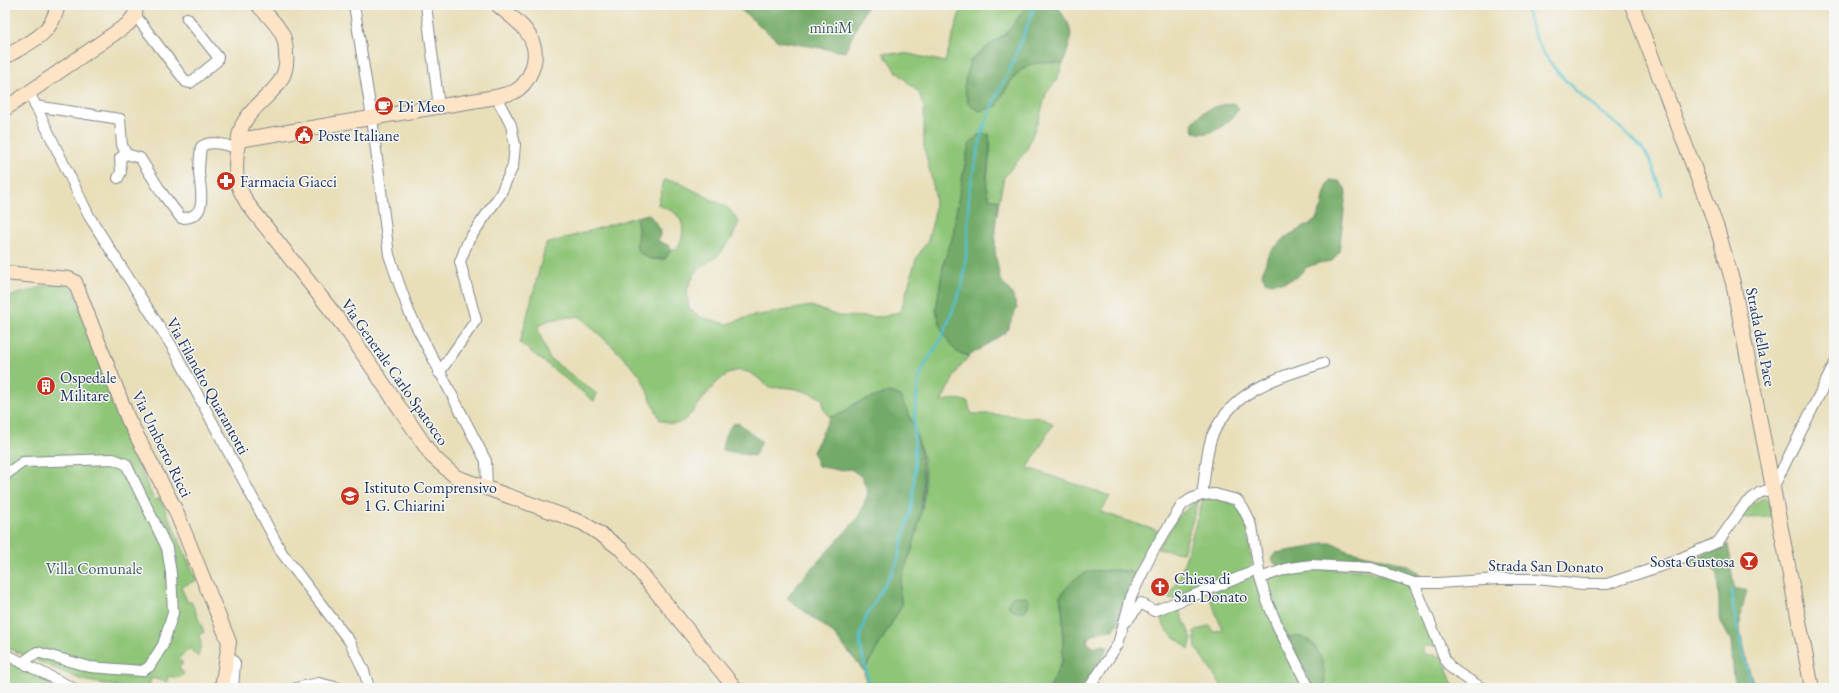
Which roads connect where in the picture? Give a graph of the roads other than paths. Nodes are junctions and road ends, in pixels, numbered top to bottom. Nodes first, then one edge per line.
1 (69, 5) edge
2 (258, 5) edge
3 (354, 5) edge
4 (426, 5) edge
5 (498, 5) edge
6 (1632, 5) edge
7 (135, 10) edge
8 (57, 11) edge
9 (188, 18) dead end
10 (5, 57) edge
11 (29, 92) junction
12 (496, 97) junction
13 (35, 106) junction
14 (439, 107) junction
15 (5, 109) edge
16 (372, 118) junction
17 (239, 144) junction
18 (126, 154) junction
19 (118, 178) dead end
20 (5, 274) edge
21 (1323, 363) dead end
22 (1834, 365) edge
23 (439, 373) junction
24 (5, 475) edge
25 (487, 488) junction
26 (1773, 488) junction
27 (1202, 495) junction
28 (1259, 574) junction
29 (1414, 583) junction
30 (1122, 628) junction
31 (227, 653) junction
32 (5, 654) edge
33 (22, 663) junction
34 (73, 688) edge
35 (222, 688) edge
36 (233, 688) edge
37 (296, 688) edge
38 (339, 688) edge
39 (369, 688) edge
40 (734, 688) edge
41 (1089, 688) edge
42 (1309, 688) edge
43 (1482, 688) edge
44 (1812, 688) edge

1 - 8 street
2 - 17 street, Via Generale Carlo Spatocco
3 - 16 street
4 - 14 street
5 - 12 street
6 - 26 street, Strada della Pace
7 - 9 street
7 - 11 street
8 - 10 street
11 - 13 street, Via Filandro Quarantotti
11 - 15 street
12 - 14 street
12 - 23 street
13 - 18 street
13 - 39 street, Via Filandro Quarantotti
14 - 16 street
16 - 17 street
16 - 23 street
17 - 18 street
17 - 25 street, Via Generale Carlo Spatocco
18 - 19 street
20 - 31 street, Via Umberto Ricci
21 - 27 street
22 - 26 street
23 - 25 street
24 - 33 street
25 - 40 street, Via Generale Carlo Spatocco
26 - 29 street, Strada San Donato
26 - 44 street, Strada della Pace
27 - 28 street, Strada San Donato
27 - 30 street, Strada San Donato
28 - 29 street, Strada San Donato
28 - 30 street, Strada San Donato
28 - 42 street
29 - 43 street
30 - 41 street, Strada San Donato
31 - 35 street, Via Umberto Ricci
31 - 36 street
32 - 33 street
33 - 34 street
37 - 38 street

